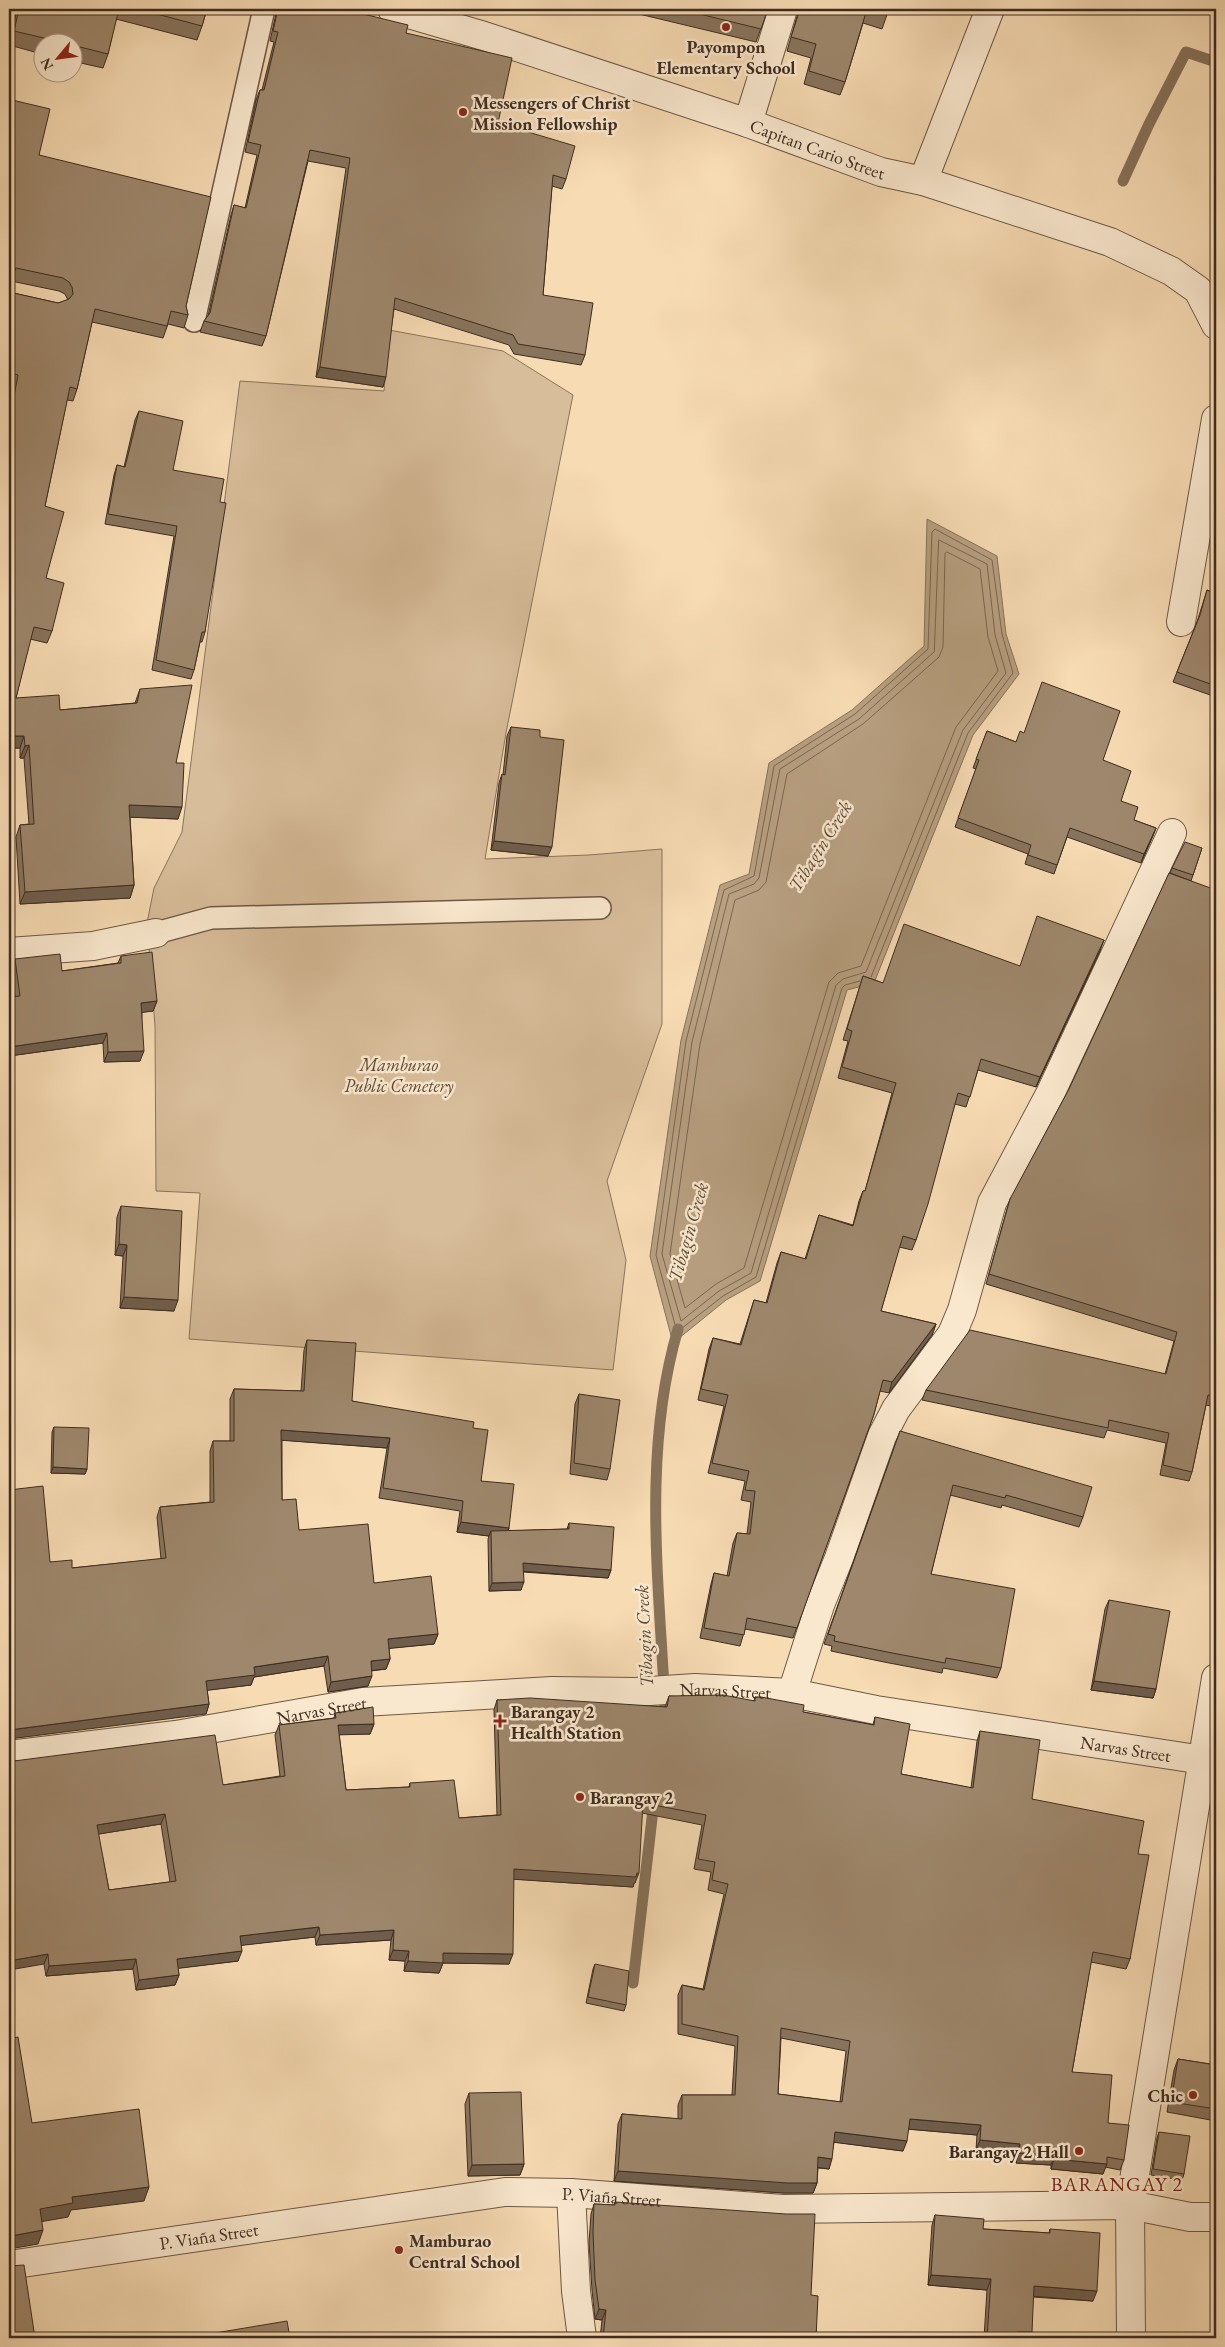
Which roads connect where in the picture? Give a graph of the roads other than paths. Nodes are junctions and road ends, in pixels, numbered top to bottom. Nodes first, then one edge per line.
1 (264, 9) edge
2 (392, 9) edge
3 (783, 9) edge
4 (990, 9) edge
5 (748, 124) junction
6 (923, 181) junction
7 (194, 321) dead end
8 (1216, 325) edge
9 (1216, 419) edge
10 (1181, 622) dead end
11 (1172, 833) dead end
12 (600, 908) dead end
13 (156, 933) joint
14 (9, 952) edge
15 (1216, 1678) edge
16 (792, 1693) junction
17 (9, 1756) edge
18 (1209, 1761) edge
19 (571, 2193) junction
20 (1130, 2205) junction
21 (1216, 2217) edge
22 (9, 2265) edge
23 (582, 2338) edge
24 (1131, 2338) edge

1 - 7 lane
2 - 5 street, Capitan Cario Street
3 - 5 street
4 - 6 street
5 - 6 street, Capitan Cario Street
6 - 8 street, Capitan Cario Street
9 - 10 street
11 - 16 street
12 - 13 lane
13 - 14 street
15 - 18 street
16 - 17 street, Narvas Street
16 - 18 street, Narvas Street
18 - 20 street
19 - 20 street, P. Viaña Street
19 - 22 street, P. Viaña Street
19 - 23 street
20 - 21 street, P. Viaña Street
20 - 24 street

